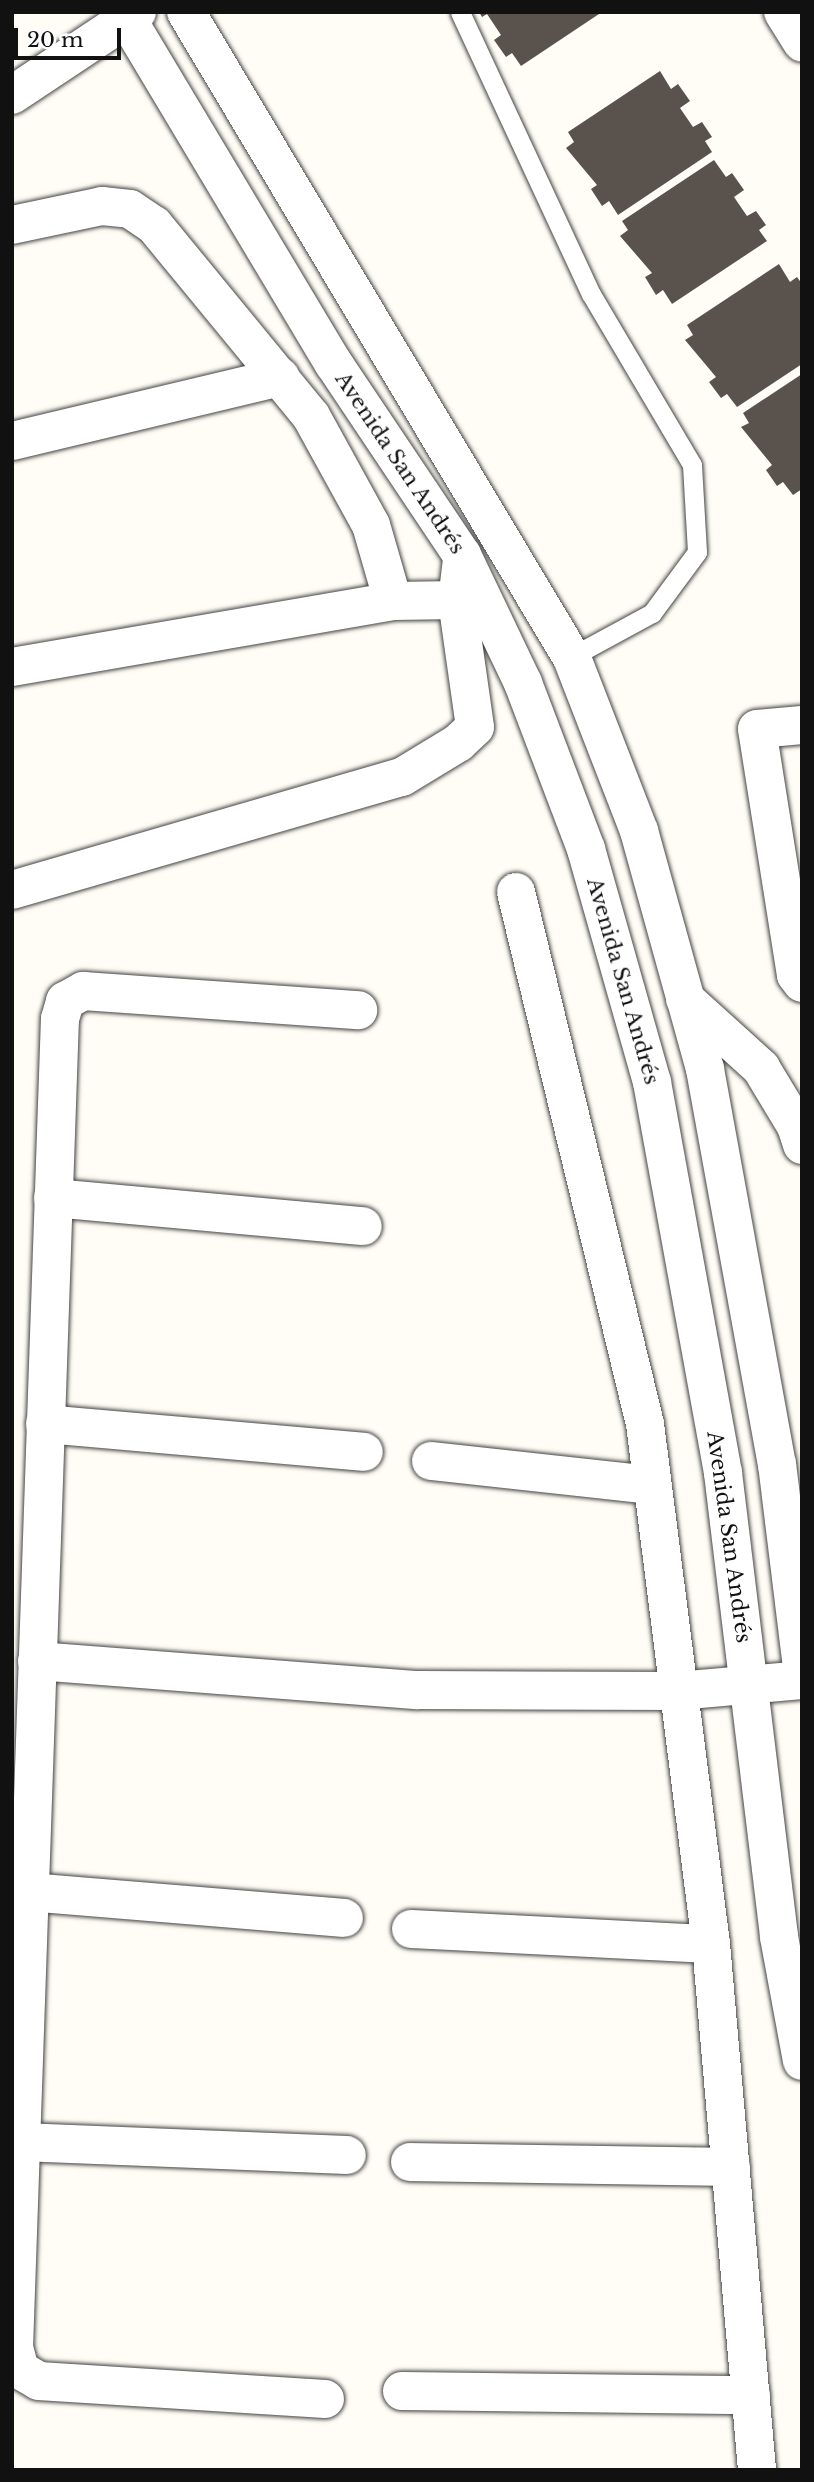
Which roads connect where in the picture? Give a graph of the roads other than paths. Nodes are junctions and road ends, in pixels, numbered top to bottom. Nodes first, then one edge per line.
1 (186, 12) edge
2 (460, 12) edge
3 (783, 12) edge
4 (129, 15) edge
5 (802, 42) edge
6 (12, 95) edge
7 (12, 225) edge
8 (280, 377) junction
9 (12, 441) edge
10 (462, 555) junction
11 (457, 600) junction
12 (393, 601) junction
13 (571, 657) junction
14 (12, 667) edge
15 (523, 682) junction
16 (802, 725) edge
17 (12, 890) edge
18 (516, 892) dead end
19 (615, 950) junction
20 (802, 983) edge
21 (686, 1000) junction
22 (358, 1010) dead end
23 (802, 1145) edge
24 (53, 1198) junction
25 (363, 1226) dead end
26 (46, 1424) junction
27 (364, 1452) dead end
28 (431, 1461) dead end
29 (652, 1485) junction
30 (37, 1661) junction
31 (802, 1668) edge
32 (802, 1679) edge
33 (748, 1684) junction
34 (677, 1691) junction
35 (29, 1892) junction
36 (344, 1918) dead end
37 (411, 1929) dead end
38 (711, 1944) junction
39 (802, 2061) edge
40 (21, 2142) junction
41 (346, 2155) dead end
42 (410, 2162) dead end
43 (731, 2167) junction
44 (402, 2391) dead end
45 (751, 2395) junction
46 (325, 2399) dead end
47 (757, 2470) edge

1 - 13 street, Avenida San Andrés
2 - 13 lane
3 - 5 street
4 - 6 street
4 - 10 street, Avenida San Andrés
7 - 8 street
8 - 9 street
8 - 12 street
10 - 11 street
10 - 15 street, Avenida San Andrés
11 - 12 street
11 - 17 street
12 - 14 street
13 - 15 street
13 - 21 street, Avenida San Andrés
15 - 19 street, Avenida San Andrés
16 - 20 street
18 - 29 street
19 - 21 street
19 - 33 street, Avenida San Andrés
21 - 23 street
21 - 31 street, Avenida San Andrés
22 - 24 street
24 - 25 street
24 - 26 street
26 - 27 street
26 - 30 street
28 - 29 street
29 - 34 street
30 - 34 street
30 - 35 street
32 - 33 street
33 - 34 street
33 - 39 street, Avenida San Andrés
34 - 38 street
35 - 36 street
35 - 40 street
37 - 38 street
38 - 43 street
40 - 41 street
40 - 46 street
42 - 43 street
43 - 45 street
44 - 45 street
45 - 47 street

